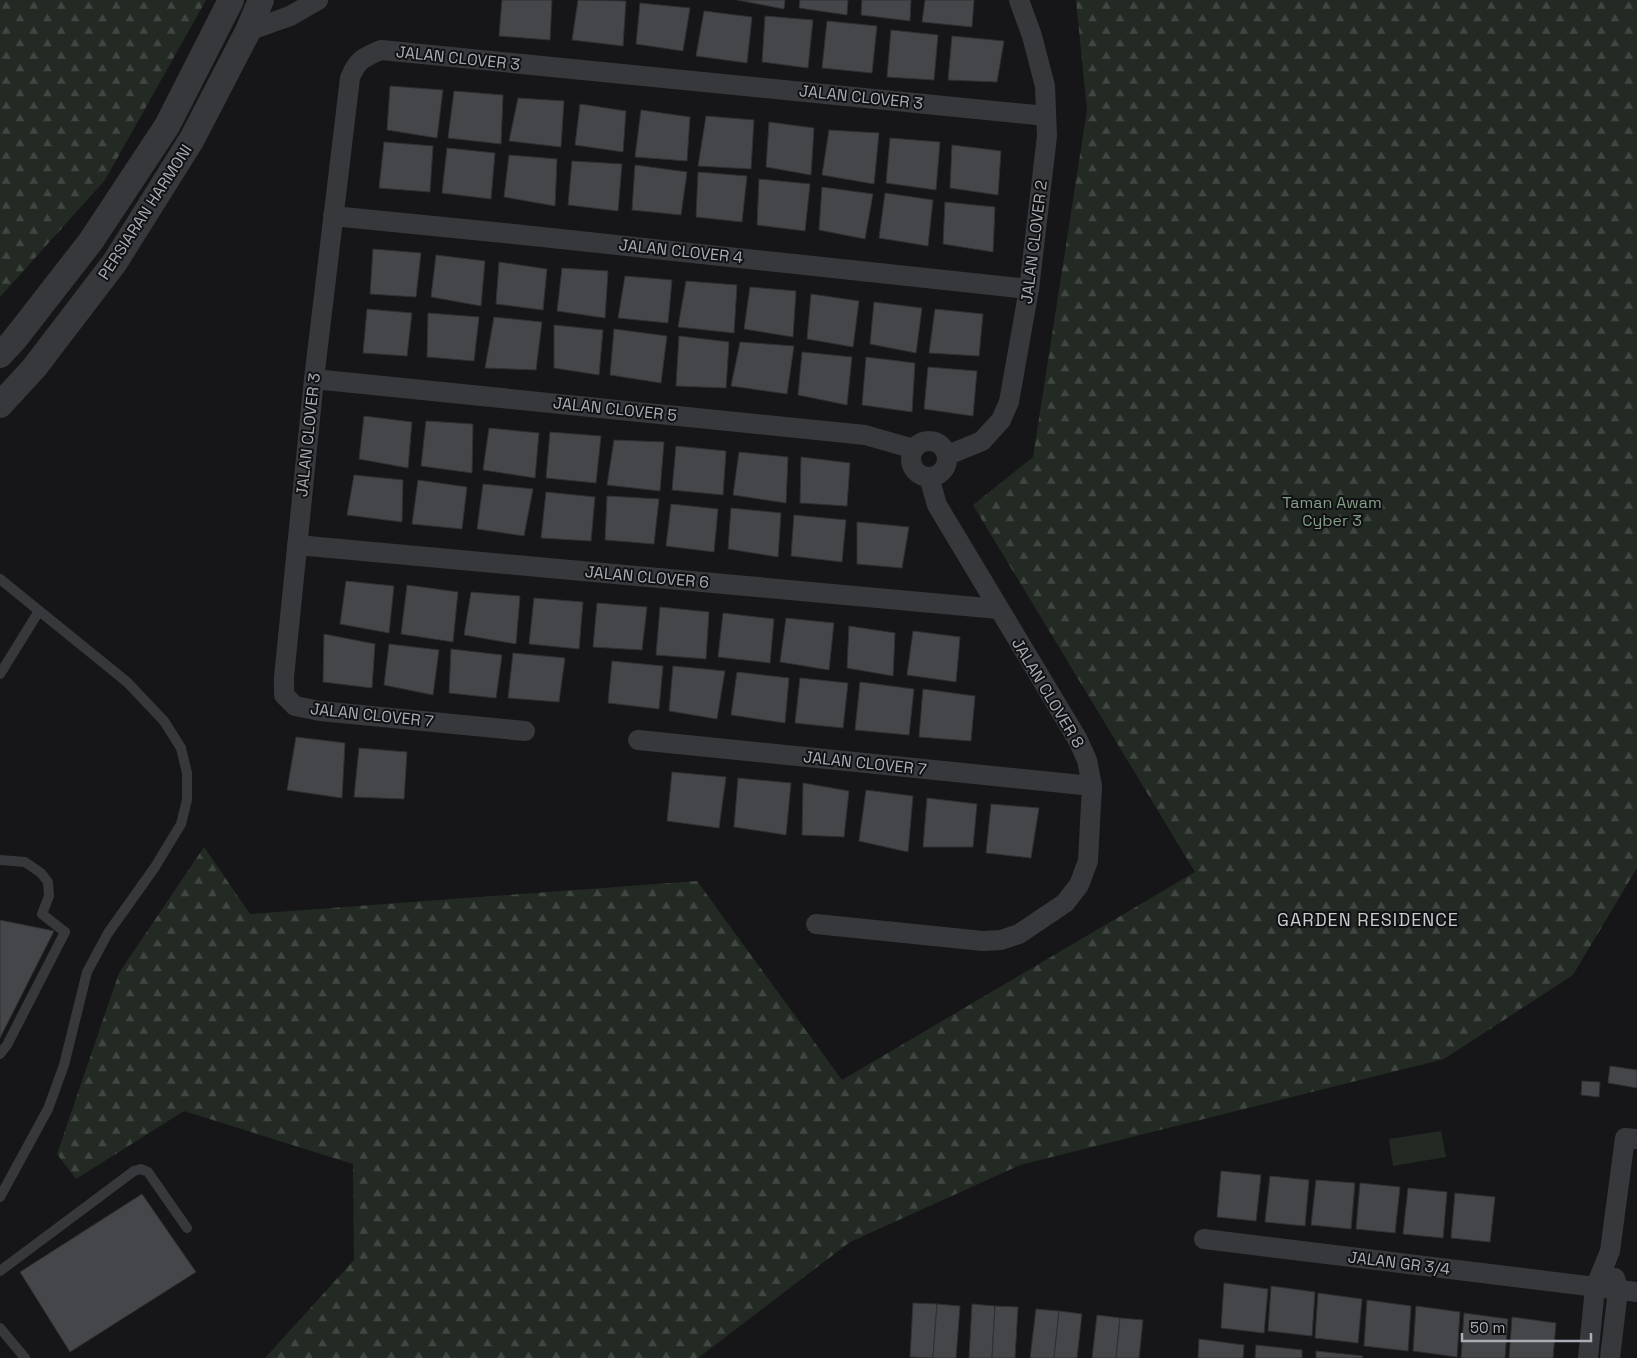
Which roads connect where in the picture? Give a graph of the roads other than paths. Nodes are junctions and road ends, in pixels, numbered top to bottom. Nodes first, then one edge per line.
1 (231, 0) edge
2 (261, 0) edge
3 (318, 0) edge
4 (1019, 0) edge
5 (248, 31) junction
6 (1046, 116) junction
7 (333, 216) junction
8 (1029, 289) junction
9 (0, 355) edge
10 (314, 379) junction
11 (0, 405) edge
12 (914, 449) junction
13 (948, 455) junction
14 (929, 477) junction
15 (297, 546) junction
16 (0, 579) edge
17 (998, 609) junction
18 (39, 611) junction
19 (0, 674) edge
20 (525, 731) dead end
21 (638, 740) dead end
22 (1092, 786) junction
23 (0, 860) edge
24 (816, 924) dead end
25 (0, 1054) edge
26 (1631, 1139) edge
27 (0, 1197) edge
28 (187, 1228) dead end
29 (1204, 1238) dead end
30 (1610, 1251) junction
31 (0, 1271) edge
32 (1595, 1288) junction
33 (1627, 1291) edge
34 (0, 1328) edge
35 (25, 1358) edge
36 (1588, 1358) edge
37 (1610, 1358) edge

1 - 9 street, PERSIARAN HARMONI
2 - 5 street, PERSIARAN HARMONI
3 - 5 street
4 - 6 street, JALAN CLOVER 2
5 - 11 street, PERSIARAN HARMONI
6 - 7 street, JALAN CLOVER 3
6 - 8 street, JALAN CLOVER 2
7 - 8 street, JALAN CLOVER 4
7 - 10 street, JALAN CLOVER 3
8 - 13 street, JALAN CLOVER 2
10 - 12 street, JALAN CLOVER 5
10 - 15 street, JALAN CLOVER 3
12 - 13 street
12 - 14 street
13 - 14 street
14 - 17 street, JALAN CLOVER 8
15 - 17 street, JALAN CLOVER 6
15 - 20 street, JALAN CLOVER 7
16 - 18 lane
17 - 22 street, JALAN CLOVER 8
18 - 19 lane
18 - 27 lane
21 - 22 street, JALAN CLOVER 7
22 - 24 street, JALAN CLOVER 8
23 - 25 lane
26 - 30 street
28 - 31 lane
29 - 32 street, JALAN GR 3/4
30 - 32 street
30 - 33 street
32 - 33 street, JALAN GR 3/4
32 - 36 street
33 - 37 street
34 - 35 lane

